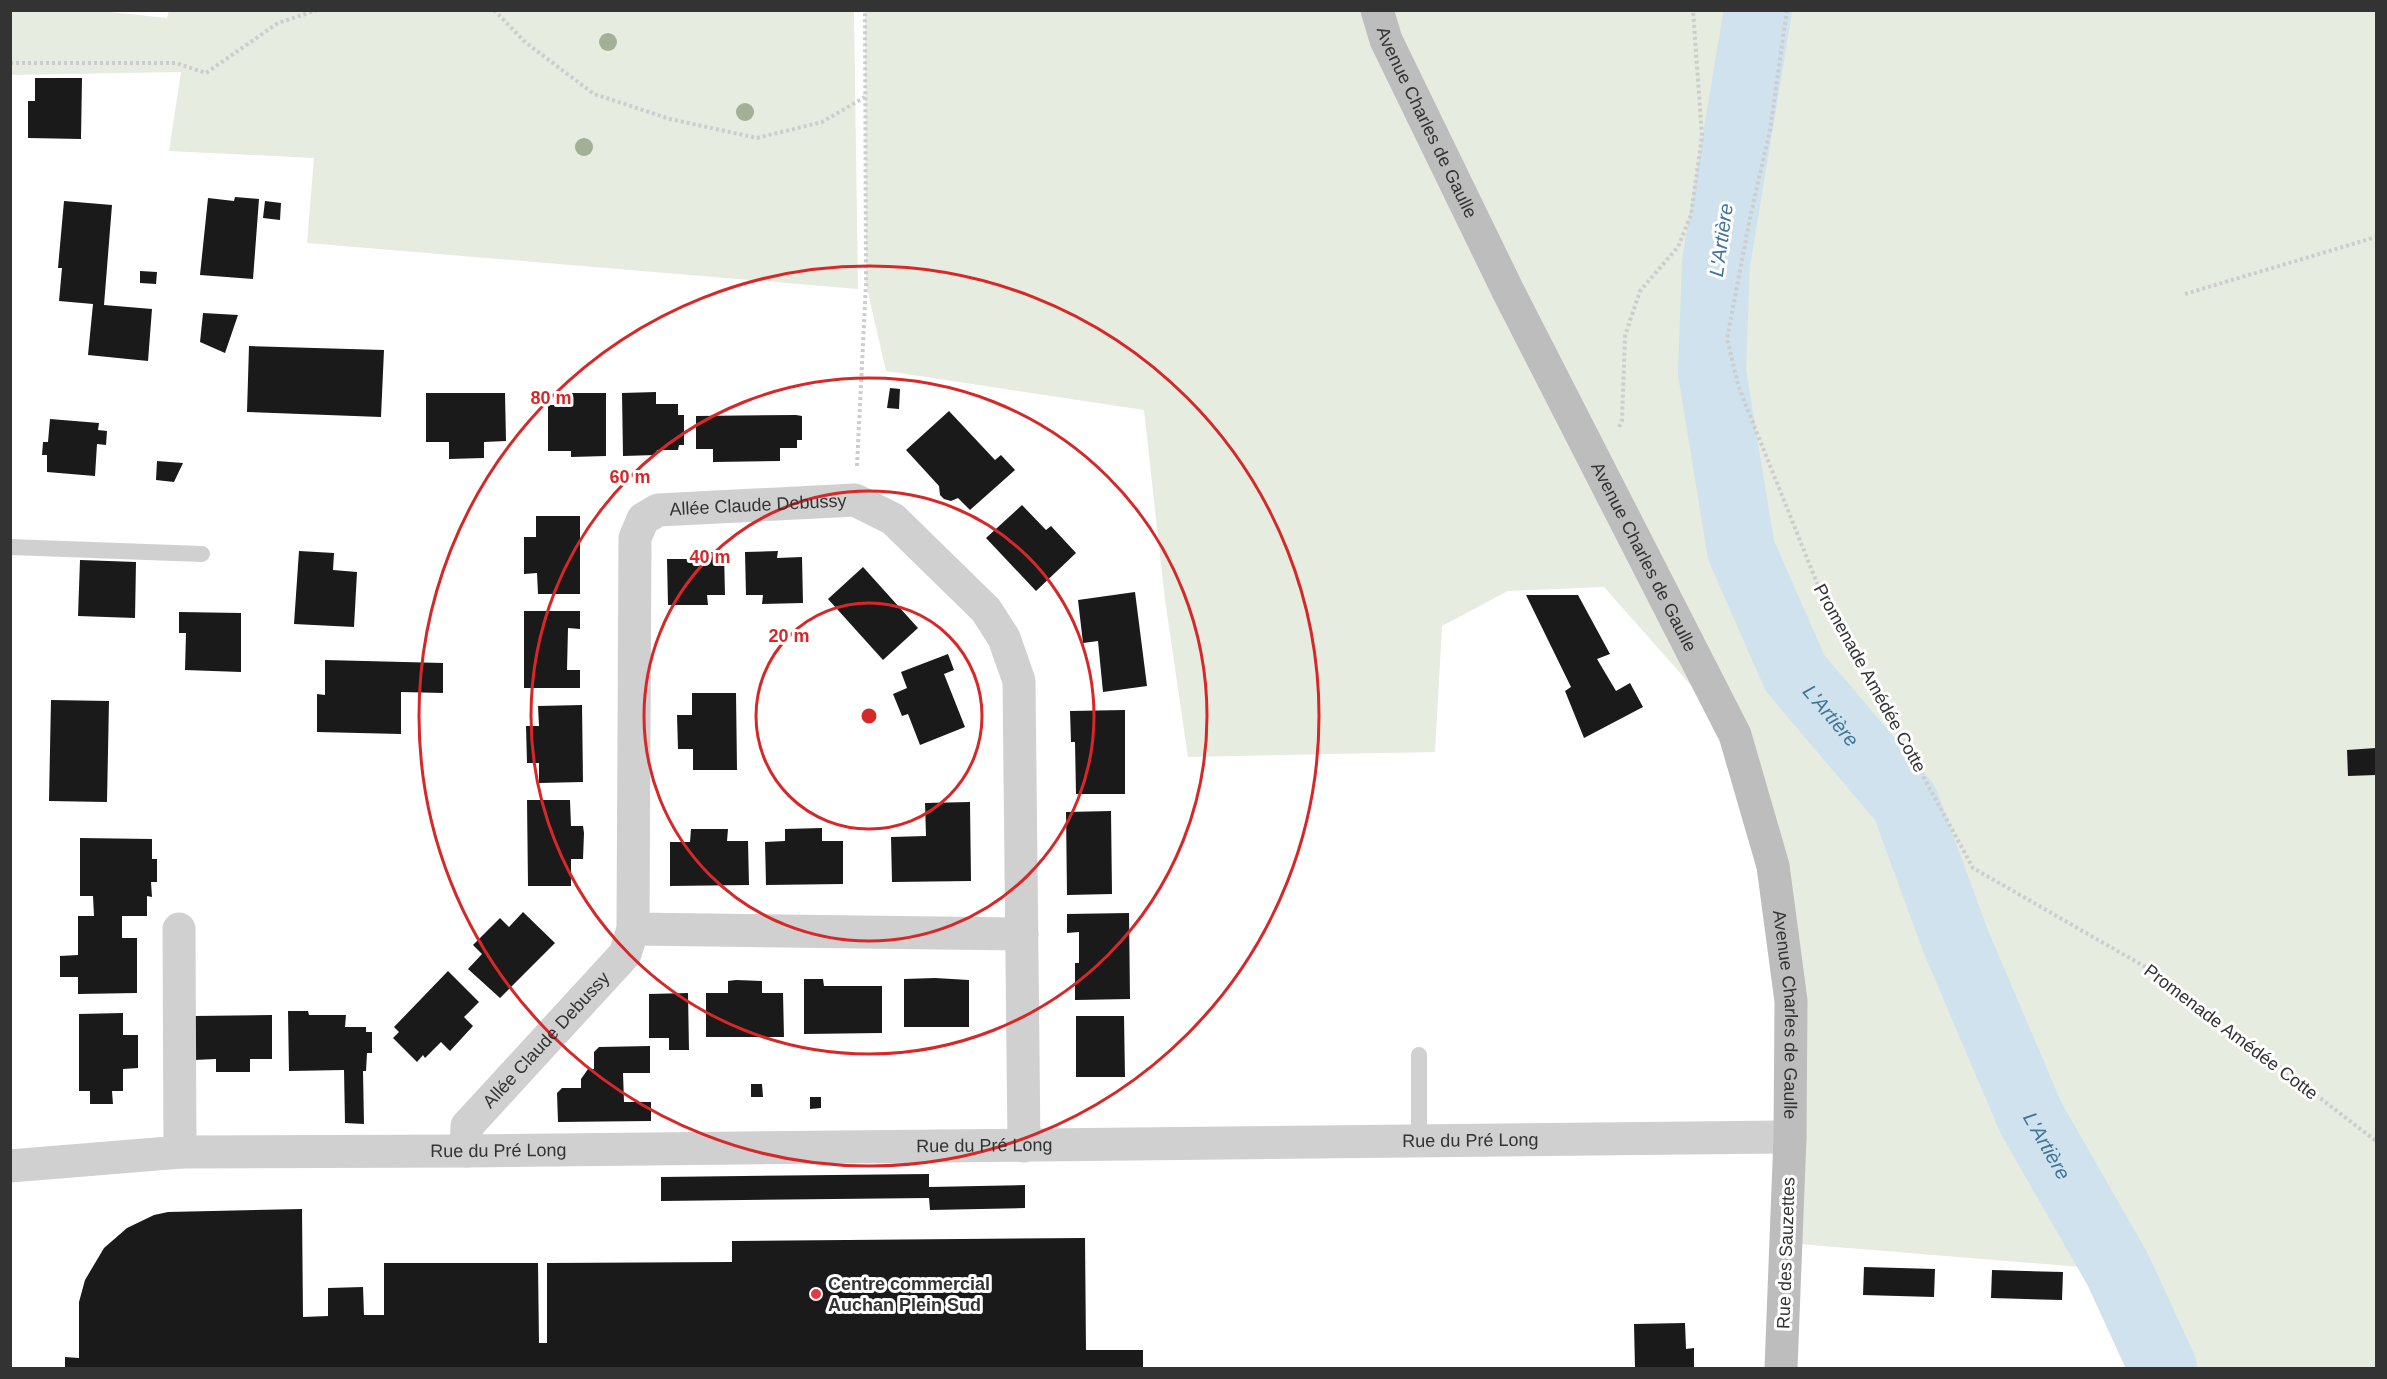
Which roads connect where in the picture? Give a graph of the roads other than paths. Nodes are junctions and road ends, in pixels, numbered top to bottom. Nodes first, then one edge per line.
1 (1377, 10) edge
2 (10, 547) edge
3 (202, 554) dead end
4 (179, 929) dead end
5 (633, 929) junction
6 (1022, 934) junction
7 (1419, 1055) dead end
8 (1790, 1137) junction
9 (1419, 1141) junction
10 (1024, 1146) junction
11 (466, 1151) junction
12 (180, 1152) junction
13 (10, 1166) edge
14 (1781, 1368) edge

1 - 8 street, Avenue Charles de Gaulle
2 - 3 lane
4 - 12 street
5 - 6 street
5 - 6 street, Allée Claude Debussy
5 - 11 street, Allée Claude Debussy
6 - 10 street, Allée Claude Debussy
7 - 9 lane
8 - 9 street, Rue du Pré Long
8 - 14 street, Rue des Sauzettes
9 - 10 street, Rue du Pré Long
10 - 11 street, Rue du Pré Long
11 - 12 street, Rue du Pré Long
12 - 13 street, Rue du Pré Long

